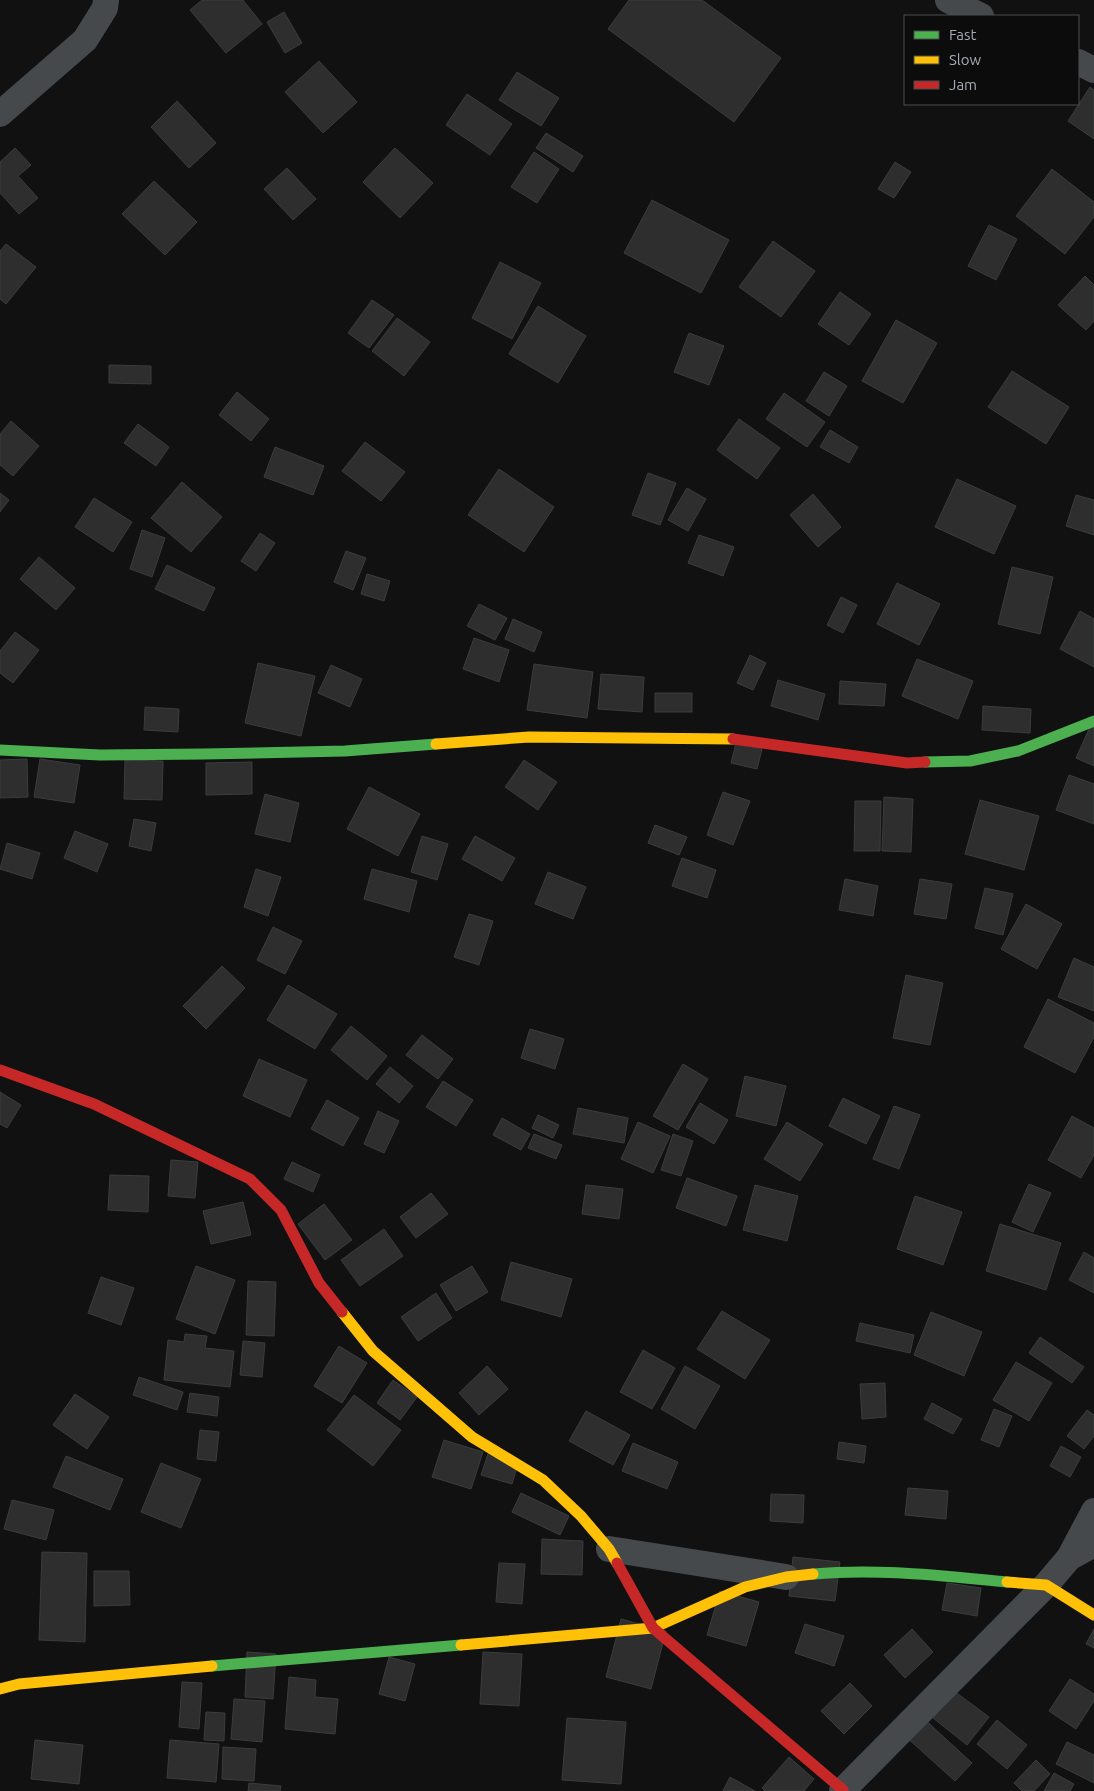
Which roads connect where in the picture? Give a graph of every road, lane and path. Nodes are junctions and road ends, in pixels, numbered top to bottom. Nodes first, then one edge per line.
1 (106, 0) edge
2 (948, 0) edge
3 (979, 15) edge
4 (1079, 62) edge
5 (1094, 70) edge
6 (0, 114) edge
7 (1094, 721) edge
8 (0, 750) edge
9 (0, 1070) edge
10 (1094, 1511) edge
11 (1094, 1544) edge
12 (609, 1549) junction
13 (1070, 1558) junction
14 (786, 1577) junction
15 (1046, 1585) junction
16 (1094, 1615) edge
17 (654, 1628) junction
18 (0, 1689) edge
19 (843, 1791) edge

1 - 6 street
2 - 3 street
4 - 5 street
7 - 8 street
9 - 12 street
10 - 13 street
11 - 13 street
12 - 14 street
12 - 17 street
13 - 15 street
14 - 15 street
14 - 17 street
15 - 16 street
15 - 19 street
17 - 18 street
17 - 19 street

